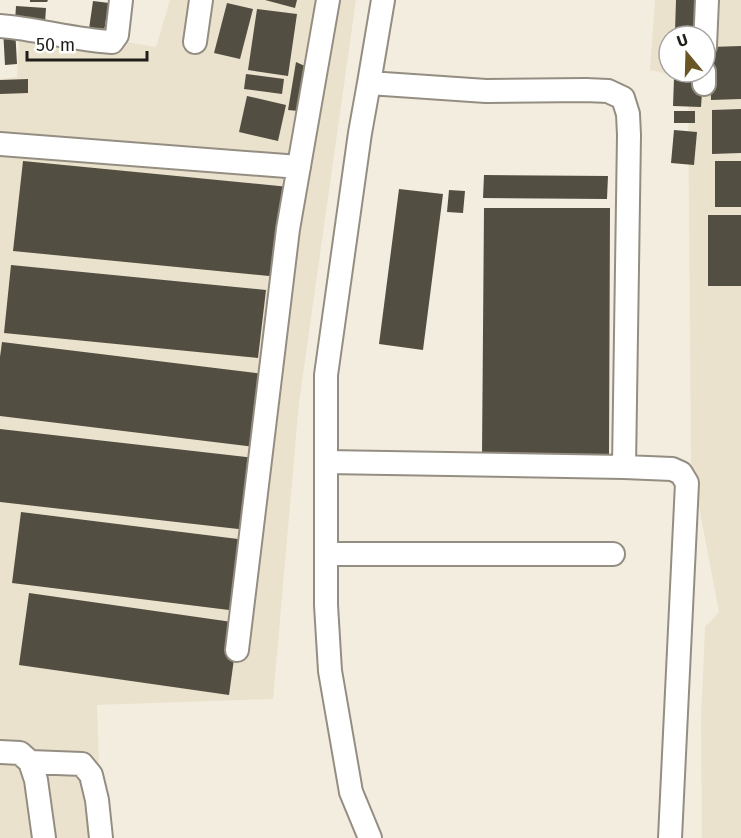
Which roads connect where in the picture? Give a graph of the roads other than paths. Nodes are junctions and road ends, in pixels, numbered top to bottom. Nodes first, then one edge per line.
1 (121, 0) edge
2 (201, 0) edge
3 (328, 0) edge
4 (383, 0) edge
5 (707, 0) edge
6 (706, 24) edge
7 (0, 26) edge
8 (195, 42) dead end
9 (369, 83) junction
10 (0, 144) edge
11 (299, 167) junction
12 (326, 462) junction
13 (624, 467) junction
14 (326, 554) junction
15 (613, 554) dead end
16 (237, 650) dead end
17 (0, 752) edge
18 (30, 762) junction
19 (44, 838) edge
20 (101, 838) edge
21 (370, 838) edge
22 (670, 838) edge

1 - 7 street
2 - 8 street
3 - 11 street
4 - 9 street
5 - 6 street
9 - 12 street
9 - 13 street
10 - 11 street
11 - 16 street
12 - 13 street
12 - 14 street
13 - 22 street
14 - 15 street
14 - 21 street
17 - 18 street
18 - 19 street
18 - 20 street

